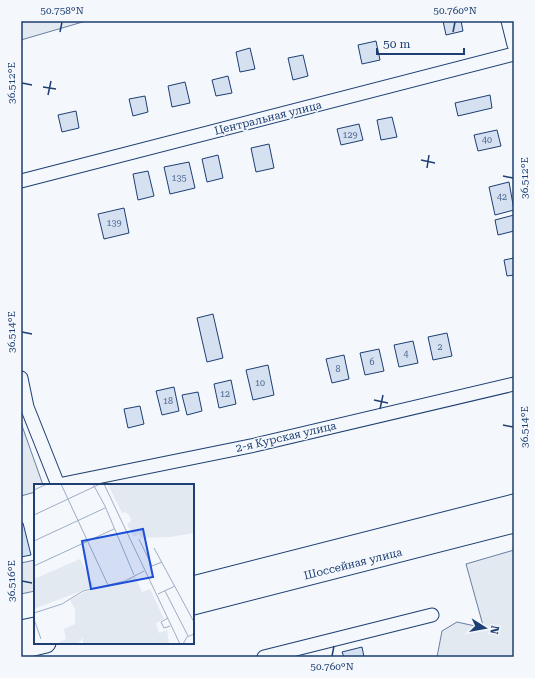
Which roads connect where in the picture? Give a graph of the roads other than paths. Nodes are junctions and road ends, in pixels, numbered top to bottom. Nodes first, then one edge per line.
1 (508, 21) edge
2 (514, 45) edge
3 (514, 54) edge
4 (21, 181) edge
5 (21, 378) edge
6 (514, 384) edge
7 (58, 484) edge
8 (63, 484) edge
9 (514, 504) edge
10 (514, 523) edge
11 (194, 586) edge
12 (194, 605) edge
13 (432, 615) dead end
14 (34, 627) edge
15 (21, 630) edge
16 (42, 644) edge
17 (21, 649) edge
18 (264, 657) edge

1 - 2 street
3 - 4 street, Центральная улица
5 - 7 street
6 - 8 street, 2-я Курская улица
9 - 11 highway, Шоссейная улица
10 - 12 highway, Шоссейная улица
13 - 18 street
14 - 15 highway
16 - 17 highway

